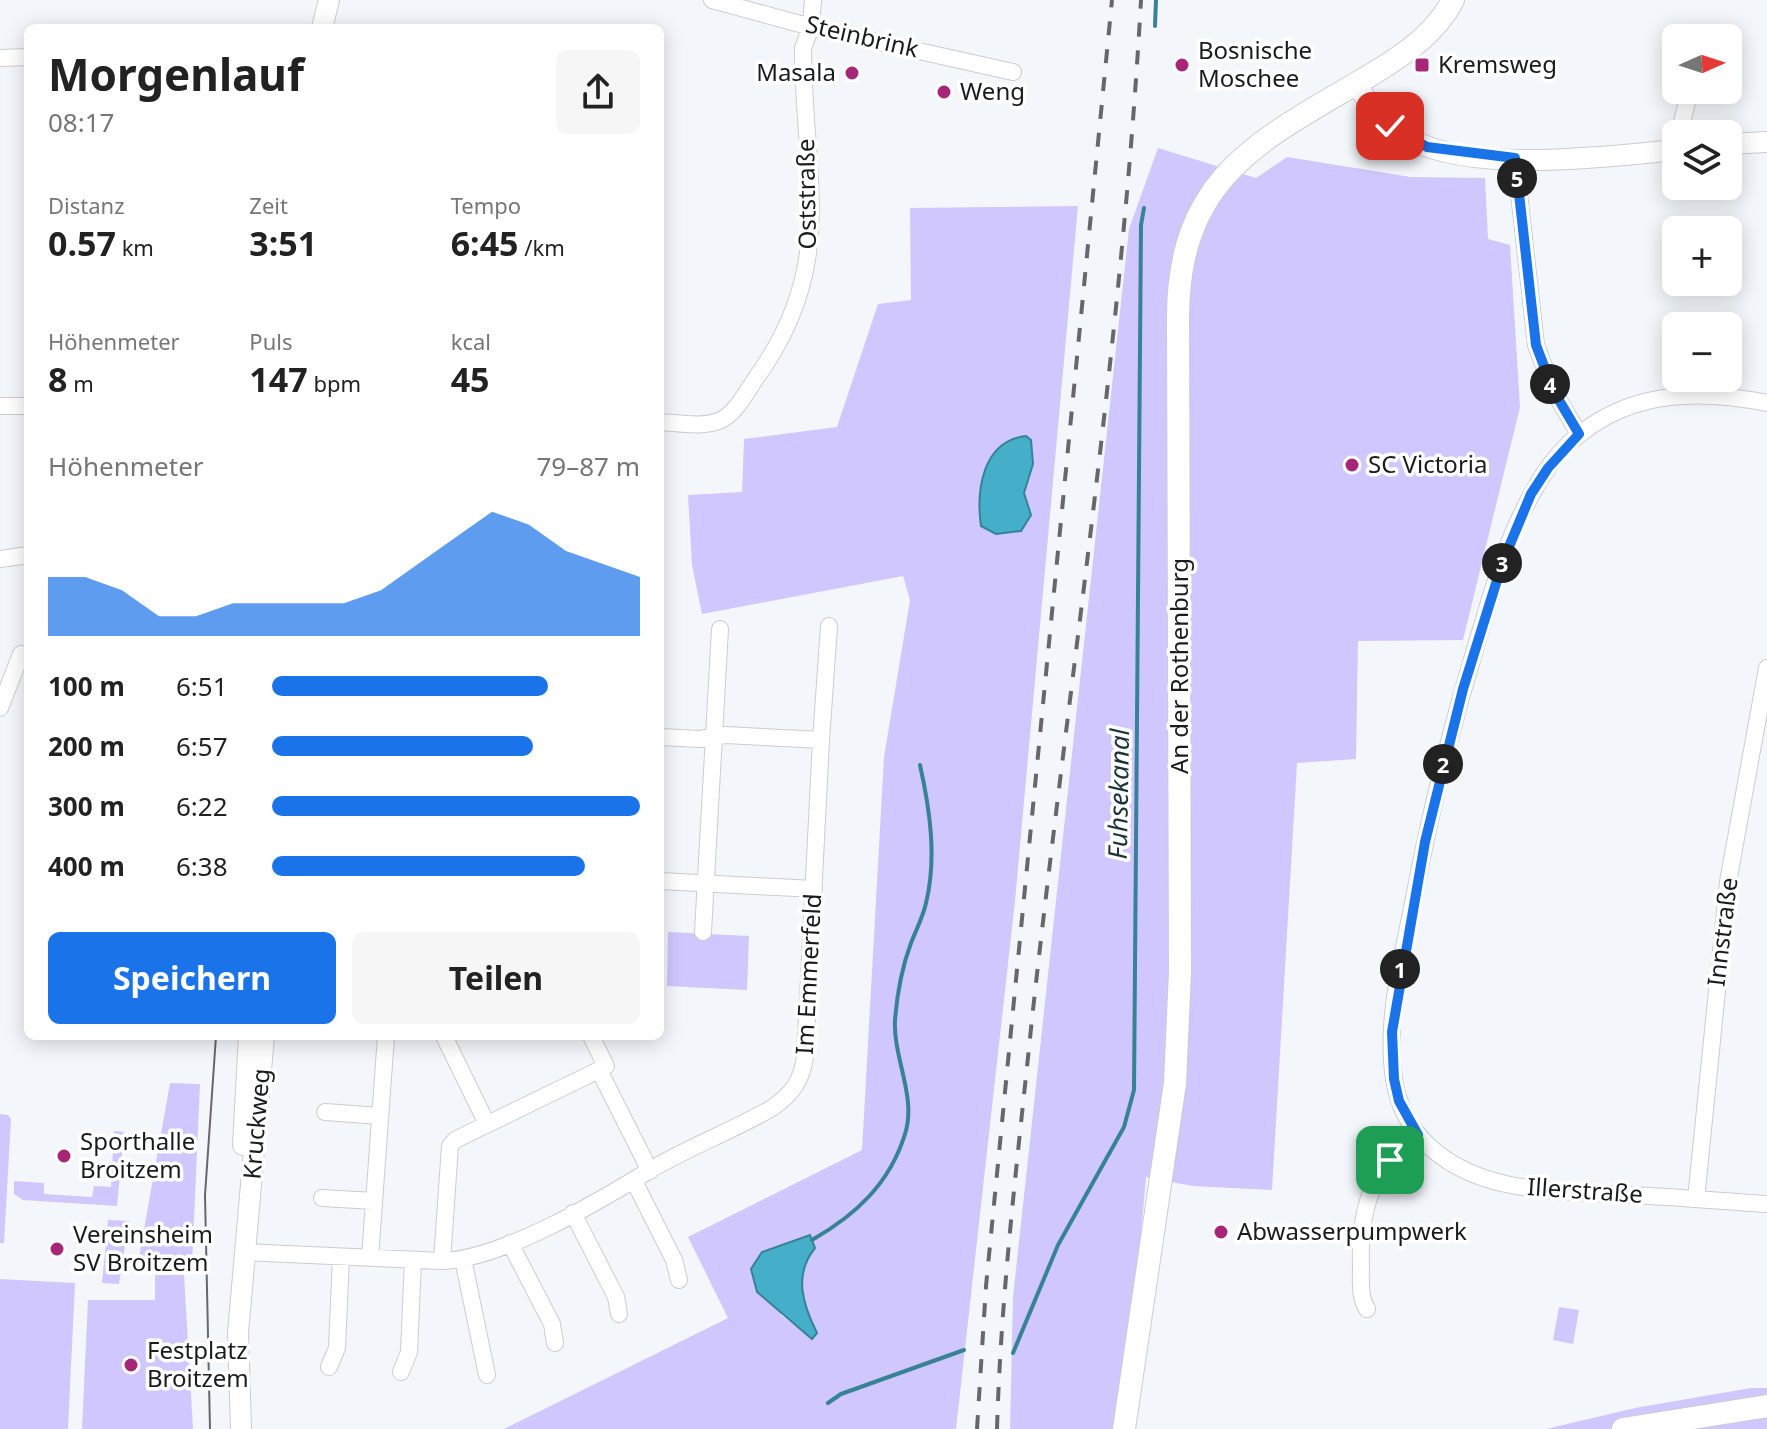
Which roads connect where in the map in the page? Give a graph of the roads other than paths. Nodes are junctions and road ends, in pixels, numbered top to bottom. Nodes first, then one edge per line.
1 (329, 0) edge
2 (712, 0) edge
3 (813, 0) edge
4 (1453, 0) edge
5 (323, 24) edge
6 (811, 27) junction
7 (24, 57) edge
8 (0, 58) edge
9 (1013, 72) dead end
10 (1356, 84) junction
11 (1767, 142) edge
12 (1742, 143) edge
13 (1662, 151) edge
14 (1515, 158) junction
15 (1767, 403) edge
16 (0, 406) edge
17 (24, 406) edge
18 (664, 422) edge
19 (1579, 434) junction
20 (24, 556) edge
21 (0, 559) edge
22 (829, 626) dead end
23 (720, 629) dead end
24 (21, 654) dead end
25 (1767, 668) edge
26 (0, 708) edge
27 (664, 737) edge
28 (713, 738) junction
29 (821, 740) junction
30 (664, 881) edge
31 (706, 884) junction
32 (814, 889) junction
33 (703, 932) dead end
34 (249, 1040) edge
35 (264, 1040) edge
36 (386, 1040) edge
37 (446, 1040) edge
38 (593, 1040) edge
39 (599, 1070) junction
40 (325, 1112) dead end
41 (380, 1116) junction
42 (487, 1124) junction
43 (1418, 1135) junction
44 (650, 1171) junction
45 (634, 1181) junction
46 (322, 1198) dead end
47 (1696, 1199) junction
48 (374, 1201) junction
49 (1767, 1204) edge
50 (247, 1212) junction
51 (573, 1213) junction
52 (510, 1243) junction
53 (244, 1252) junction
54 (341, 1257) junction
55 (370, 1258) junction
56 (463, 1259) junction
57 (413, 1260) junction
58 (442, 1261) junction
59 (679, 1280) dead end
60 (1367, 1309) dead end
61 (619, 1314) dead end
62 (1141, 1326) junction
63 (555, 1343) dead end
64 (329, 1367) dead end
65 (401, 1372) dead end
66 (487, 1375) dead end
67 (1767, 1406) edge
68 (241, 1429) edge
69 (1124, 1429) edge
70 (1138, 1429) edge
71 (1623, 1429) edge

1 - 5 street
2 - 6 street, Steinbrink
3 - 6 street, Oststraße
4 - 10 main road, An der Rothenburg
6 - 9 street, Steinbrink
6 - 18 street, Oststraße
7 - 8 street
10 - 14 street
10 - 62 main road, An der Rothenburg
11 - 12 street
13 - 14 street
14 - 19 street
15 - 19 street, Illerstraße
16 - 17 street
19 - 43 street, Illerstraße
20 - 21 street
22 - 29 street, Im Emmerfeld
23 - 28 street
24 - 26 street
25 - 47 street, Innstraße
27 - 28 street
28 - 29 street
28 - 31 street
29 - 32 street, Im Emmerfeld
30 - 31 street
31 - 32 street
31 - 33 street
32 - 44 street, Im Emmerfeld
34 - 50 street, Kruckweg
35 - 50 street, Kruckweg
36 - 41 street
37 - 42 street
38 - 39 street
39 - 42 street
39 - 44 street
40 - 41 street
41 - 48 street
42 - 58 street
43 - 47 street, Illerstraße
43 - 60 street
44 - 45 street, Im Emmerfeld
45 - 51 street, Im Emmerfeld
45 - 59 street
46 - 48 street
47 - 49 street, Illerstraße
48 - 55 street
50 - 53 street, Kruckweg
51 - 52 street, Im Emmerfeld
51 - 61 street
52 - 56 street, Im Emmerfeld
52 - 63 street
53 - 54 street, Im Emmerfeld
53 - 68 street, Kruckweg
54 - 55 street, Im Emmerfeld
54 - 64 street
55 - 57 street, Im Emmerfeld
56 - 58 street, Im Emmerfeld
56 - 66 street
57 - 58 street, Im Emmerfeld
57 - 65 street
62 - 69 main road, An der Rothenburg
62 - 70 main road, An der Rothenburg
67 - 71 main road

